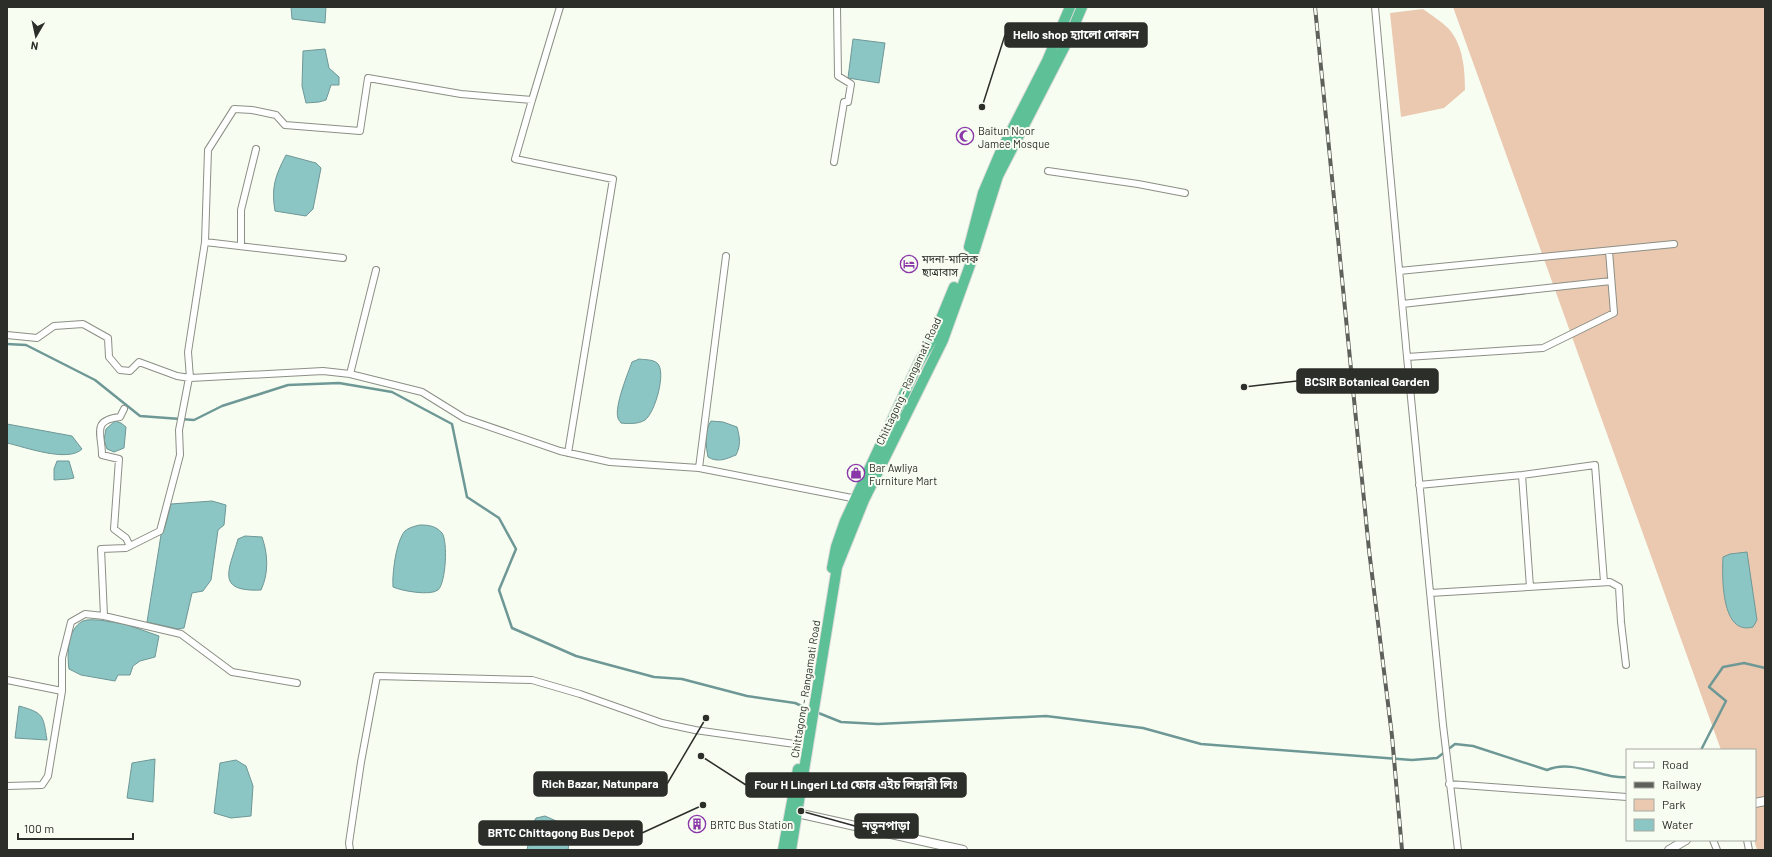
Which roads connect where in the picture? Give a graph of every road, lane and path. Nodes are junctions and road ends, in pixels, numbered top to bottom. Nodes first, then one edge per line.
1 (560, 7) edge
2 (837, 7) edge
3 (1070, 7) edge
4 (1082, 7) edge
5 (1375, 7) edge
6 (532, 100) junction
7 (256, 149) dead end
8 (834, 162) dead end
9 (1048, 171) dead end
10 (1185, 193) dead end
11 (205, 242) junction
12 (1674, 244) dead end
13 (241, 246) junction
14 (1609, 251) junction
15 (726, 256) dead end
16 (343, 258) dead end
17 (376, 270) dead end
18 (1400, 271) junction
19 (1611, 281) junction
20 (1402, 304) junction
21 (7, 335) edge
22 (1407, 357) junction
23 (350, 374) junction
24 (189, 378) junction
25 (124, 409) dead end
26 (568, 453) junction
27 (699, 468) junction
28 (1522, 475) junction
29 (1419, 485) junction
30 (860, 499) junction
31 (130, 546) junction
32 (1604, 582) junction
33 (1530, 587) junction
34 (1430, 593) junction
35 (104, 616) junction
36 (1626, 665) dead end
37 (7, 680) edge
38 (297, 683) dead end
39 (62, 692) junction
40 (806, 745) junction
41 (1449, 784) junction
42 (7, 786) edge
43 (1626, 798) edge
44 (797, 813) junction
45 (1684, 841) edge
46 (350, 850) edge
47 (783, 850) edge
48 (792, 850) edge
49 (963, 850) edge
50 (1458, 850) edge
51 (1669, 850) edge

1 - 6 street
2 - 8 street
3 - 30 highway, Chittagong - Rangamati Road
4 - 30 highway, Chittagong - Rangamati Road
5 - 18 street
6 - 11 street
6 - 26 street
7 - 13 street
9 - 10 street
11 - 13 street
11 - 24 street
12 - 14 street
13 - 16 street
14 - 18 street
14 - 19 street
15 - 27 street
17 - 23 street
18 - 20 street
19 - 20 street
19 - 22 street
20 - 22 street
21 - 24 street
22 - 29 street
23 - 24 street
23 - 26 street
24 - 31 street
25 - 31 street
26 - 27 street
27 - 30 street
28 - 29 street
28 - 32 street
28 - 33 street
29 - 34 street
30 - 40 highway, Chittagong - Rangamati Road
31 - 35 street
32 - 33 street
32 - 36 street
33 - 34 street
34 - 41 street
35 - 38 street
35 - 39 street
37 - 39 street
39 - 42 street
40 - 44 highway, Chittagong - Rangamati Road
40 - 46 street
40 - 47 highway, Chittagong - Rangamati Road
41 - 43 street
41 - 50 street
44 - 48 highway, Chittagong - Rangamati Road
44 - 49 street
45 - 51 street

